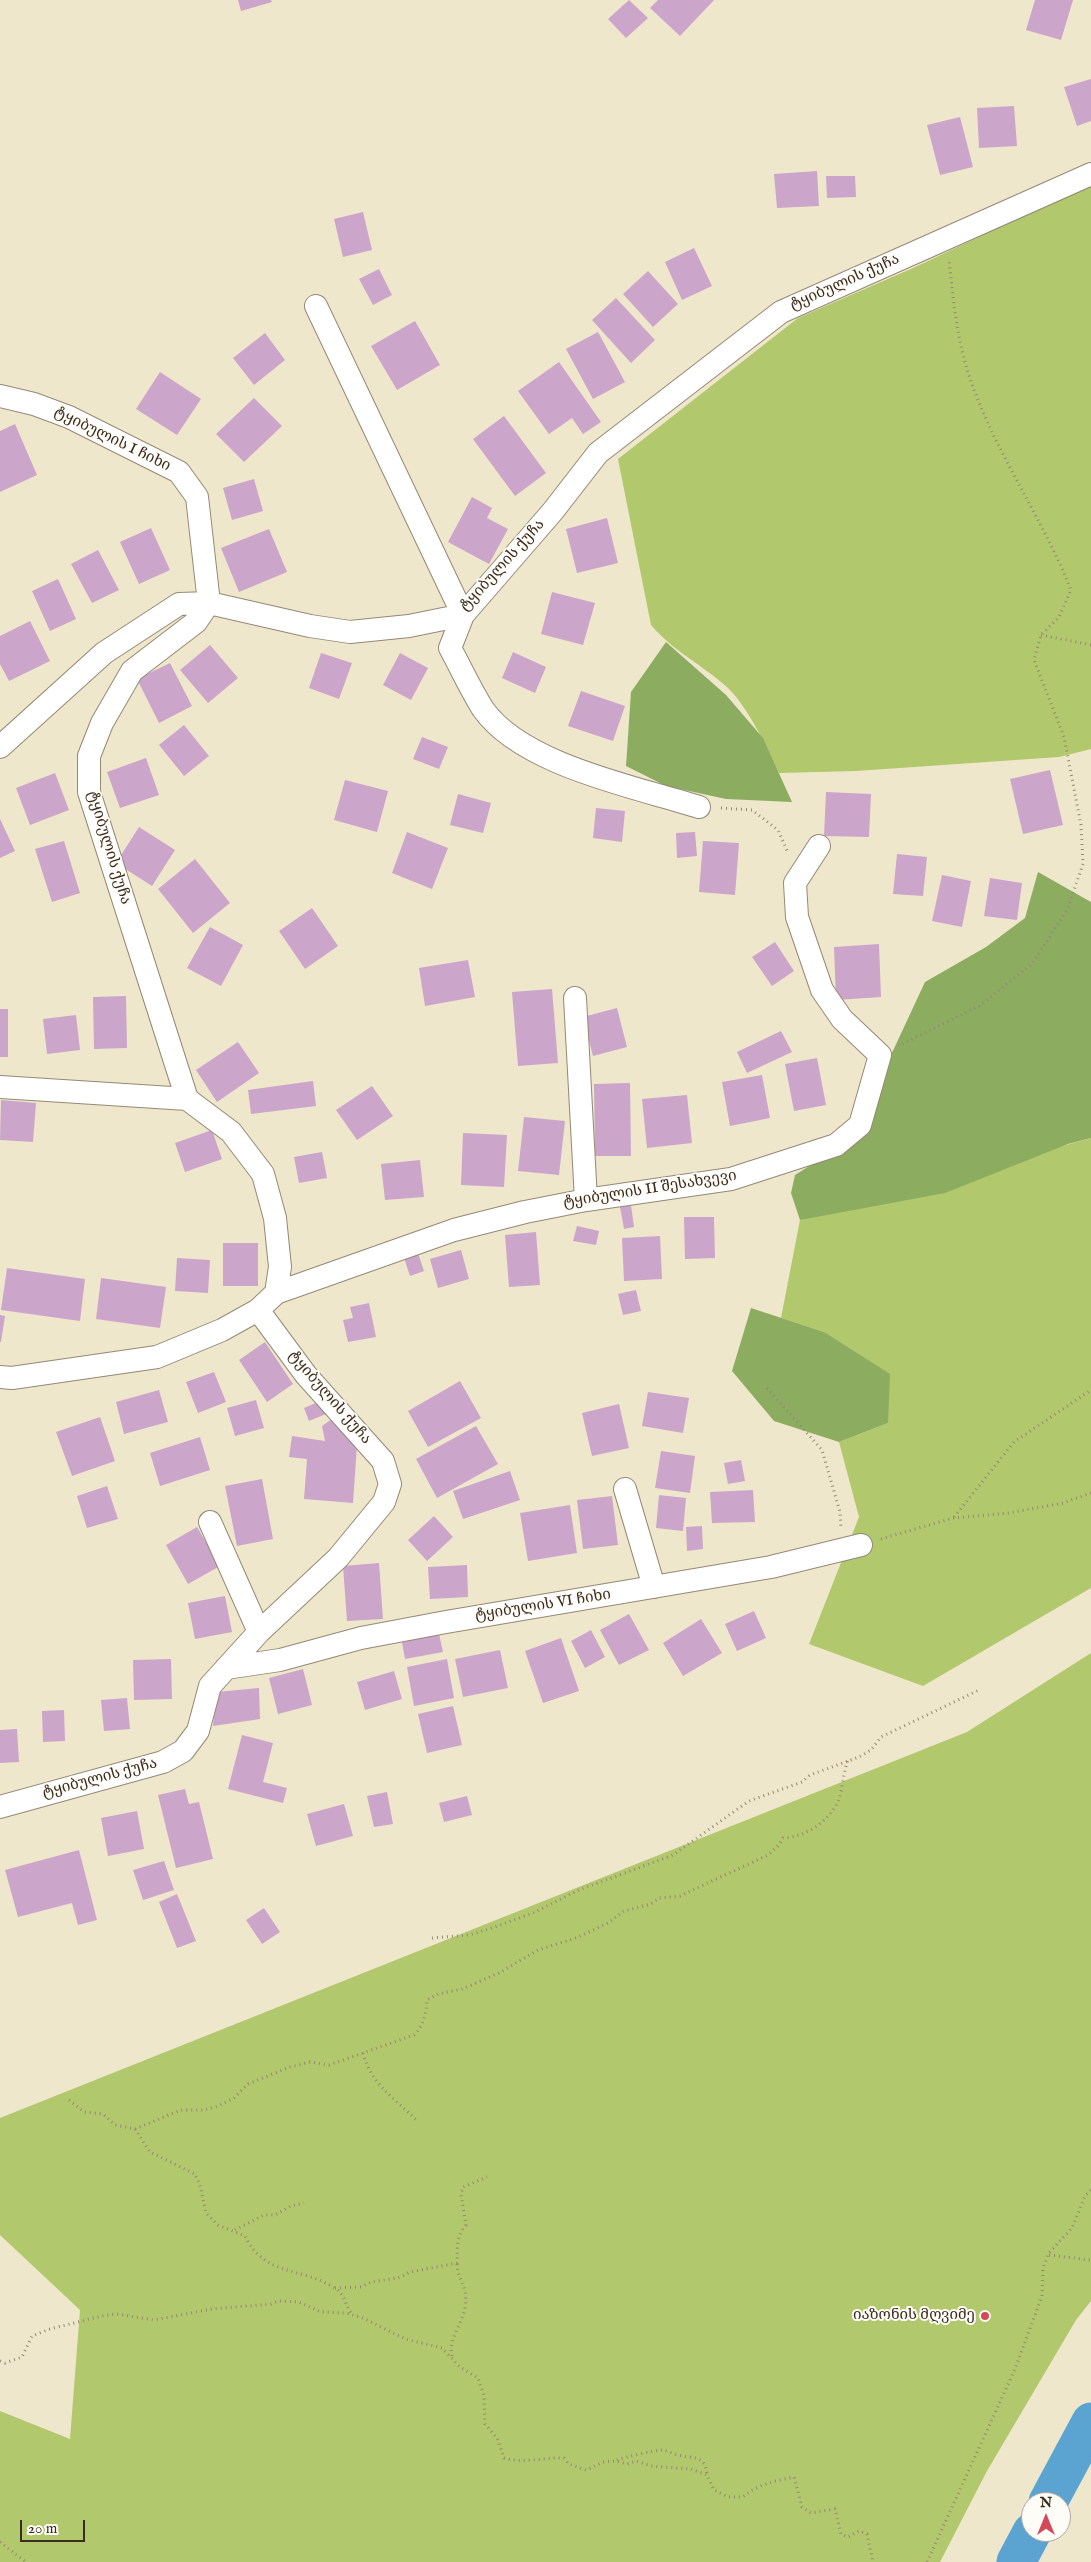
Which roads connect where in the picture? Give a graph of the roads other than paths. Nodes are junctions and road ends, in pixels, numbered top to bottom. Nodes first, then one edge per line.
1 (1091, 174) edge
2 (316, 306) dead end
3 (0, 396) edge
4 (209, 604) junction
5 (463, 615) junction
6 (0, 747) edge
7 (699, 807) road end
8 (819, 846) dead end
9 (575, 998) dead end
10 (0, 1087) edge
11 (186, 1099) junction
12 (586, 1200) junction
13 (276, 1293) junction
14 (258, 1310) junction
15 (0, 1377) edge
16 (625, 1489) dead end
17 (210, 1522) dead end
18 (851, 1548) road end
19 (654, 1588) junction
20 (259, 1632) junction
21 (226, 1668) junction
22 (0, 1807) edge

1 - 5 street, ტყიბულის ქუჩა
2 - 5 street
3 - 4 street, ტყიბულის I ჩიხი
4 - 5 street, ტყიბულის ქუჩა
4 - 6 street
4 - 11 street, ტყიბულის ქუჩა
5 - 7 street
8 - 12 street, ტყიბულის II შესახვევი
9 - 12 street
10 - 11 street
11 - 13 street
12 - 13 street, ტყიბულის II შესახვევი
13 - 14 street
14 - 15 street
14 - 20 street, ტყიბულის ქუჩა
16 - 19 street
17 - 20 street
18 - 19 street, ტყიბულის VI ჩიხი
19 - 21 street, ტყიბულის VI ჩიხი
20 - 21 street, ტყიბულის ქუჩა
21 - 22 street, ტყიბულის ქუჩა

